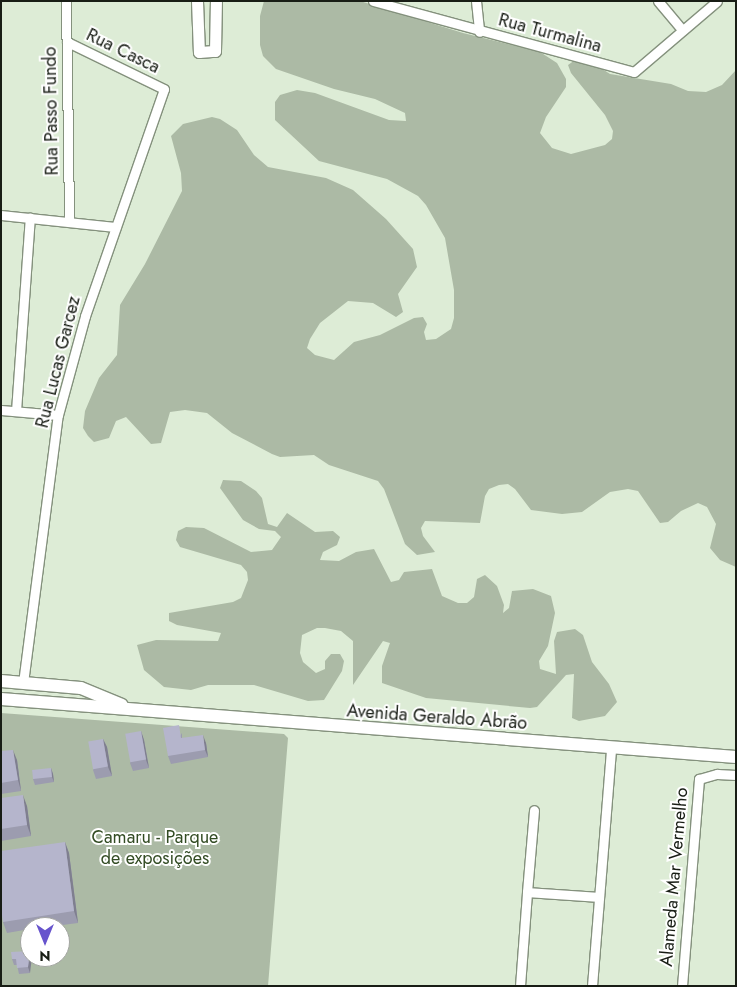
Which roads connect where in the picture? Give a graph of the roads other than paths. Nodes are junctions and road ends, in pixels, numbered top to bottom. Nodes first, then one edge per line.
1 (66, 1) edge
2 (197, 1) edge
3 (216, 1) edge
4 (373, 1) edge
5 (476, 1) edge
6 (658, 1) edge
7 (717, 1) edge
8 (391, 4) edge
9 (682, 30) junction
10 (479, 32) junction
11 (67, 42) junction
12 (164, 89) joint
13 (1, 216) edge
14 (30, 218) junction
15 (69, 221) junction
16 (115, 227) junction
17 (1, 410) edge
18 (16, 411) junction
19 (58, 415) junction
20 (1, 681) edge
21 (24, 683) junction
22 (1, 700) edge
23 (136, 710) junction
24 (611, 748) junction
25 (736, 757) edge
26 (736, 775) edge
27 (534, 810) dead end
28 (526, 892) junction
29 (599, 897) junction
30 (520, 986) edge
31 (592, 986) edge
32 (682, 986) edge

1 - 11 street, Rua Passo Fundo
2 - 3 street
4 - 8 street, Rua Turmalina
5 - 10 street
6 - 9 street
7 - 9 street
8 - 10 street, Rua Turmalina
9 - 10 street, Rua Turmalina
11 - 12 street, Rua Casca
11 - 15 street, Rua Passo Fundo
12 - 16 street, Rua Lucas Garcez
13 - 14 street
14 - 15 street
14 - 18 street
15 - 16 street
16 - 19 street, Rua Lucas Garcez
17 - 18 street
18 - 19 street
19 - 21 street, Rua Lucas Garcez
20 - 21 main road, Avenida Geraldo Abrão
21 - 23 main road, Avenida Geraldo Abrão
22 - 23 main road, Avenida Geraldo Abrão
23 - 24 main road, Avenida Geraldo Abrão
24 - 25 main road, Avenida Geraldo Abrão
24 - 29 street
26 - 32 street, Alameda Mar Vermelho
27 - 28 street
28 - 29 street
28 - 30 street
29 - 31 street

